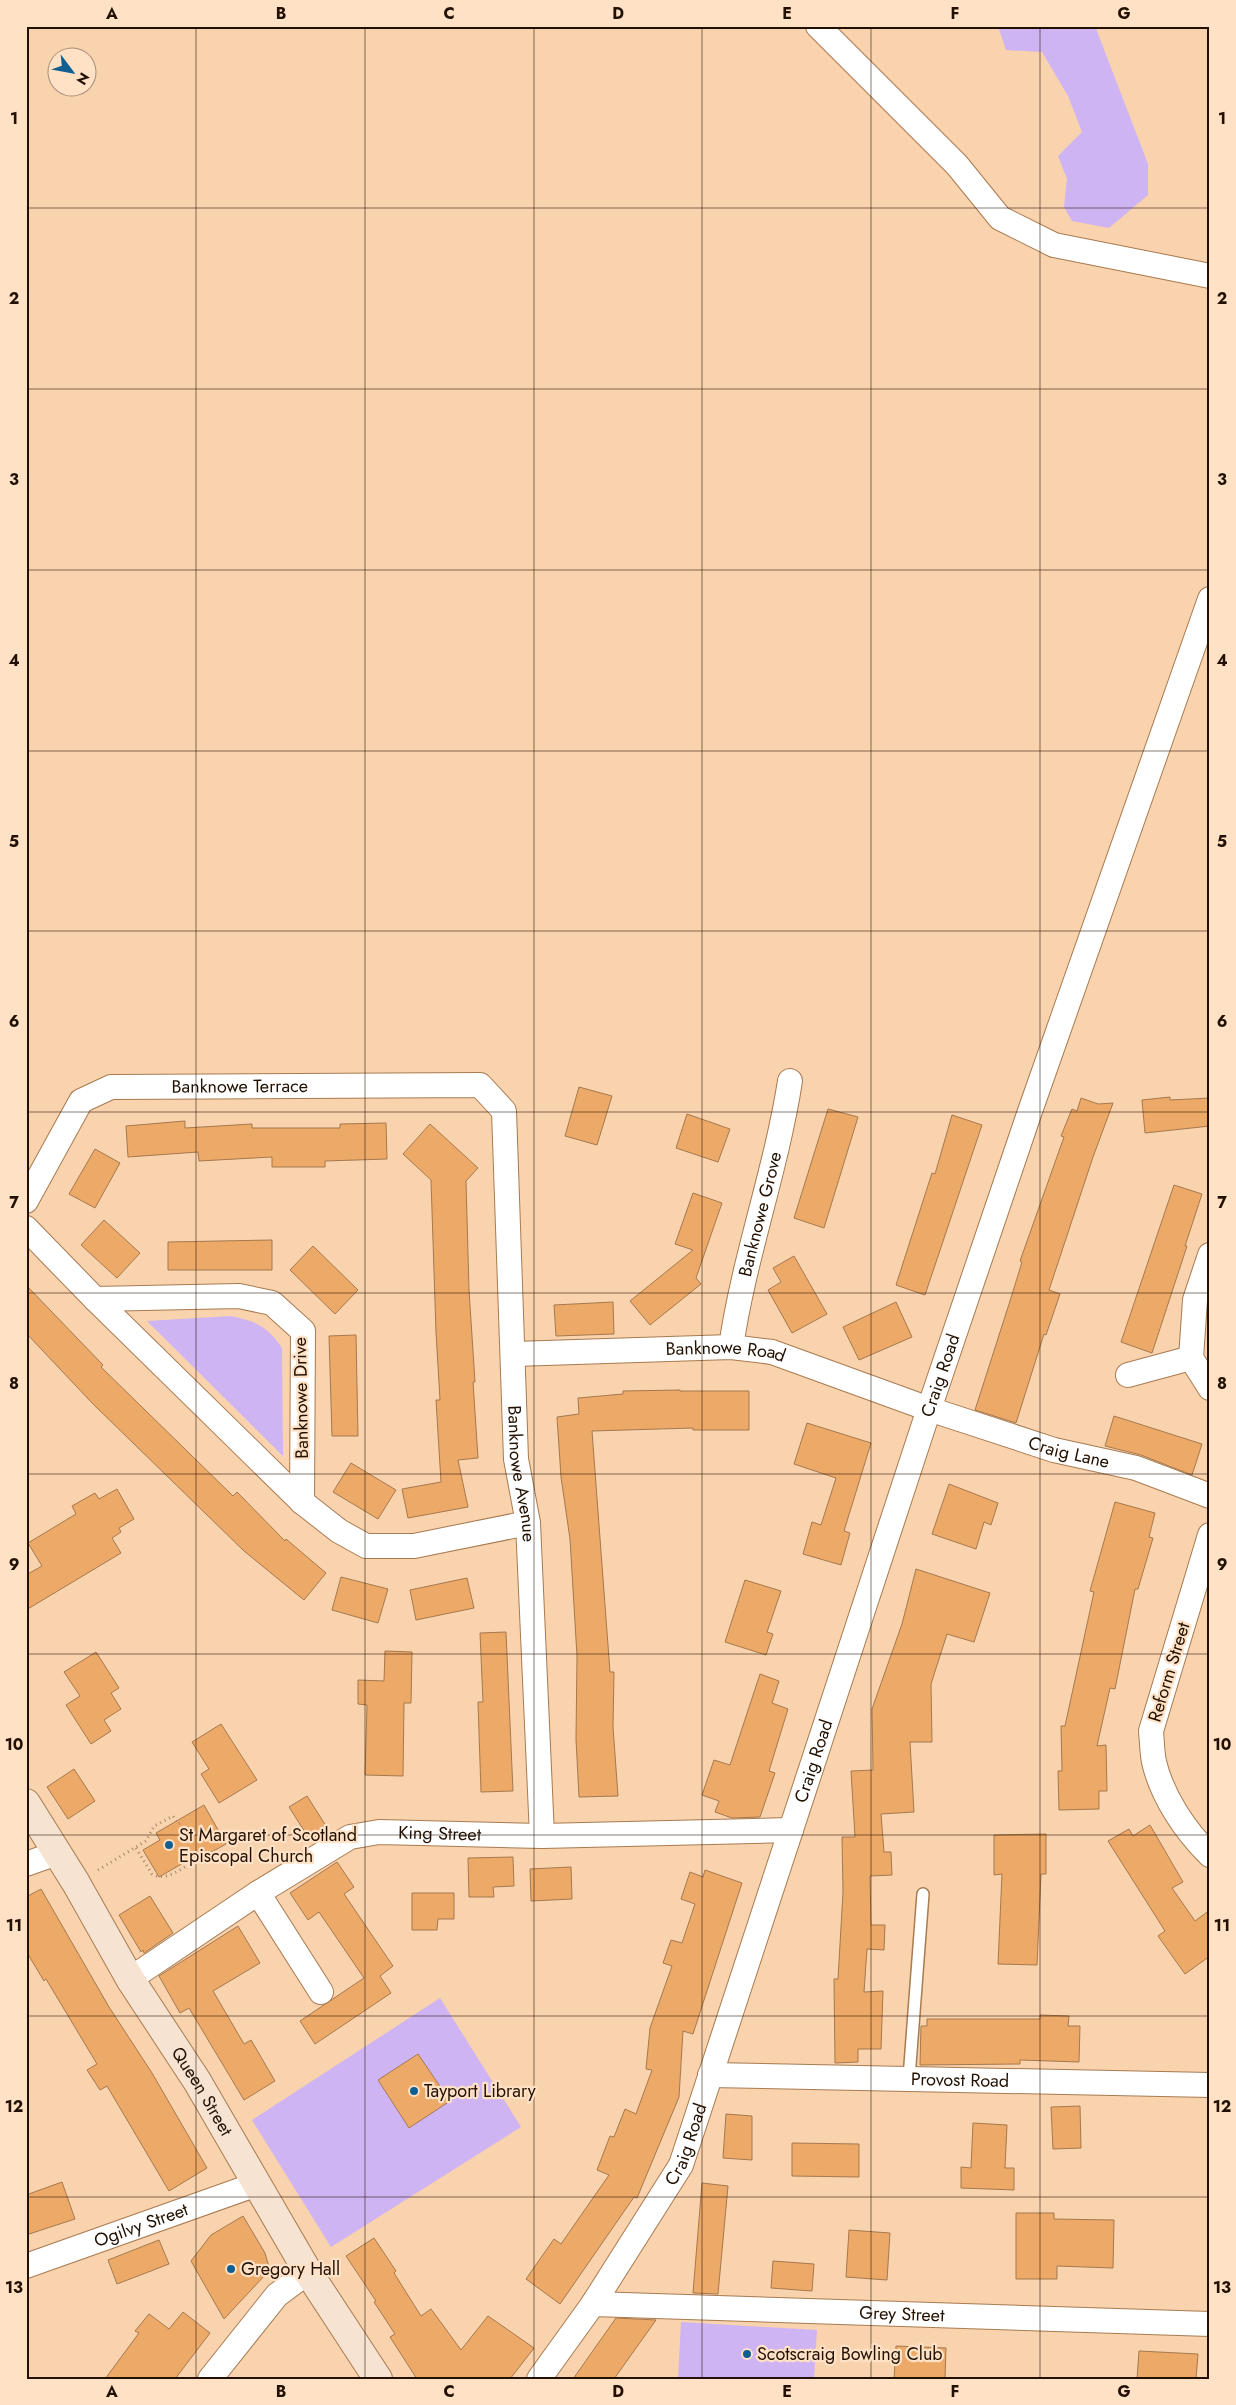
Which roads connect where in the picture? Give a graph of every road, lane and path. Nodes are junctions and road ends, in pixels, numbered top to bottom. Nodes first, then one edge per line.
1 (818, 26) edge
2 (1210, 276) edge
3 (1210, 599) edge
4 (790, 1081) dead end
5 (504, 1111) joint
6 (26, 1201) edge
7 (26, 1228) edge
8 (1210, 1255) edge
9 (95, 1299) junction
10 (731, 1347) junction
11 (514, 1354) junction
12 (1191, 1358) junction
13 (1128, 1375) dead end
14 (1210, 1388) edge
15 (929, 1409) junction
16 (1210, 1496) edge
17 (302, 1502) junction
18 (528, 1523) junction
19 (1210, 1535) edge
20 (26, 1803) edge
21 (180, 1823) dead end
22 (791, 1830) junction
23 (542, 1836) junction
24 (136, 1848) junction
25 (197, 1851) dead end
26 (57, 1853) junction
27 (1210, 1855) edge
28 (26, 1864) edge
29 (76, 1883) junction
30 (258, 1893) junction
31 (923, 1894) dead end
32 (130, 1978) junction
33 (321, 1992) dead end
34 (710, 2075) junction
35 (909, 2078) junction
36 (1210, 2085) edge
37 (257, 2184) junction
38 (26, 2266) edge
39 (308, 2272) junction
40 (593, 2304) junction
41 (1210, 2324) edge
42 (210, 2379) edge
43 (378, 2379) edge
44 (539, 2379) edge

1 - 2 street
3 - 15 street, Craig Road
4 - 10 street, Banknowe Grove
5 - 6 street, Banknowe Terrace
5 - 11 street, Banknowe Avenue
7 - 9 street, Banknowe Drive
8 - 12 street
9 - 17 street, Banknowe Drive
9 - 17 street, Banknowe Drive
10 - 11 street, Banknowe Road
10 - 15 street, Banknowe Road
11 - 18 street, Banknowe Avenue
12 - 13 street
12 - 14 street
15 - 16 street, Craig Lane
15 - 22 street, Craig Road
17 - 18 street, Banknowe Drive
18 - 23 street, Banknowe Avenue
19 - 27 street, Reform Street
20 - 26 main road, Queen Street
21 - 24 path
22 - 23 street, King Street
22 - 34 street, Craig Road
23 - 30 street, King Street
24 - 25 path
24 - 29 path
26 - 28 street
26 - 29 main road, Queen Street
29 - 32 main road, Queen Street
30 - 32 street, King Street
30 - 33 street
31 - 35 lane
32 - 37 main road, Queen Street
34 - 35 street, Provost Road
34 - 40 street, Craig Road
35 - 36 street, Provost Road
37 - 38 street, Ogilvy Street
37 - 39 main road, Queen Street
39 - 42 street
39 - 43 main road, Queen Street
40 - 41 street, Grey Street
40 - 44 street, Craig Road

